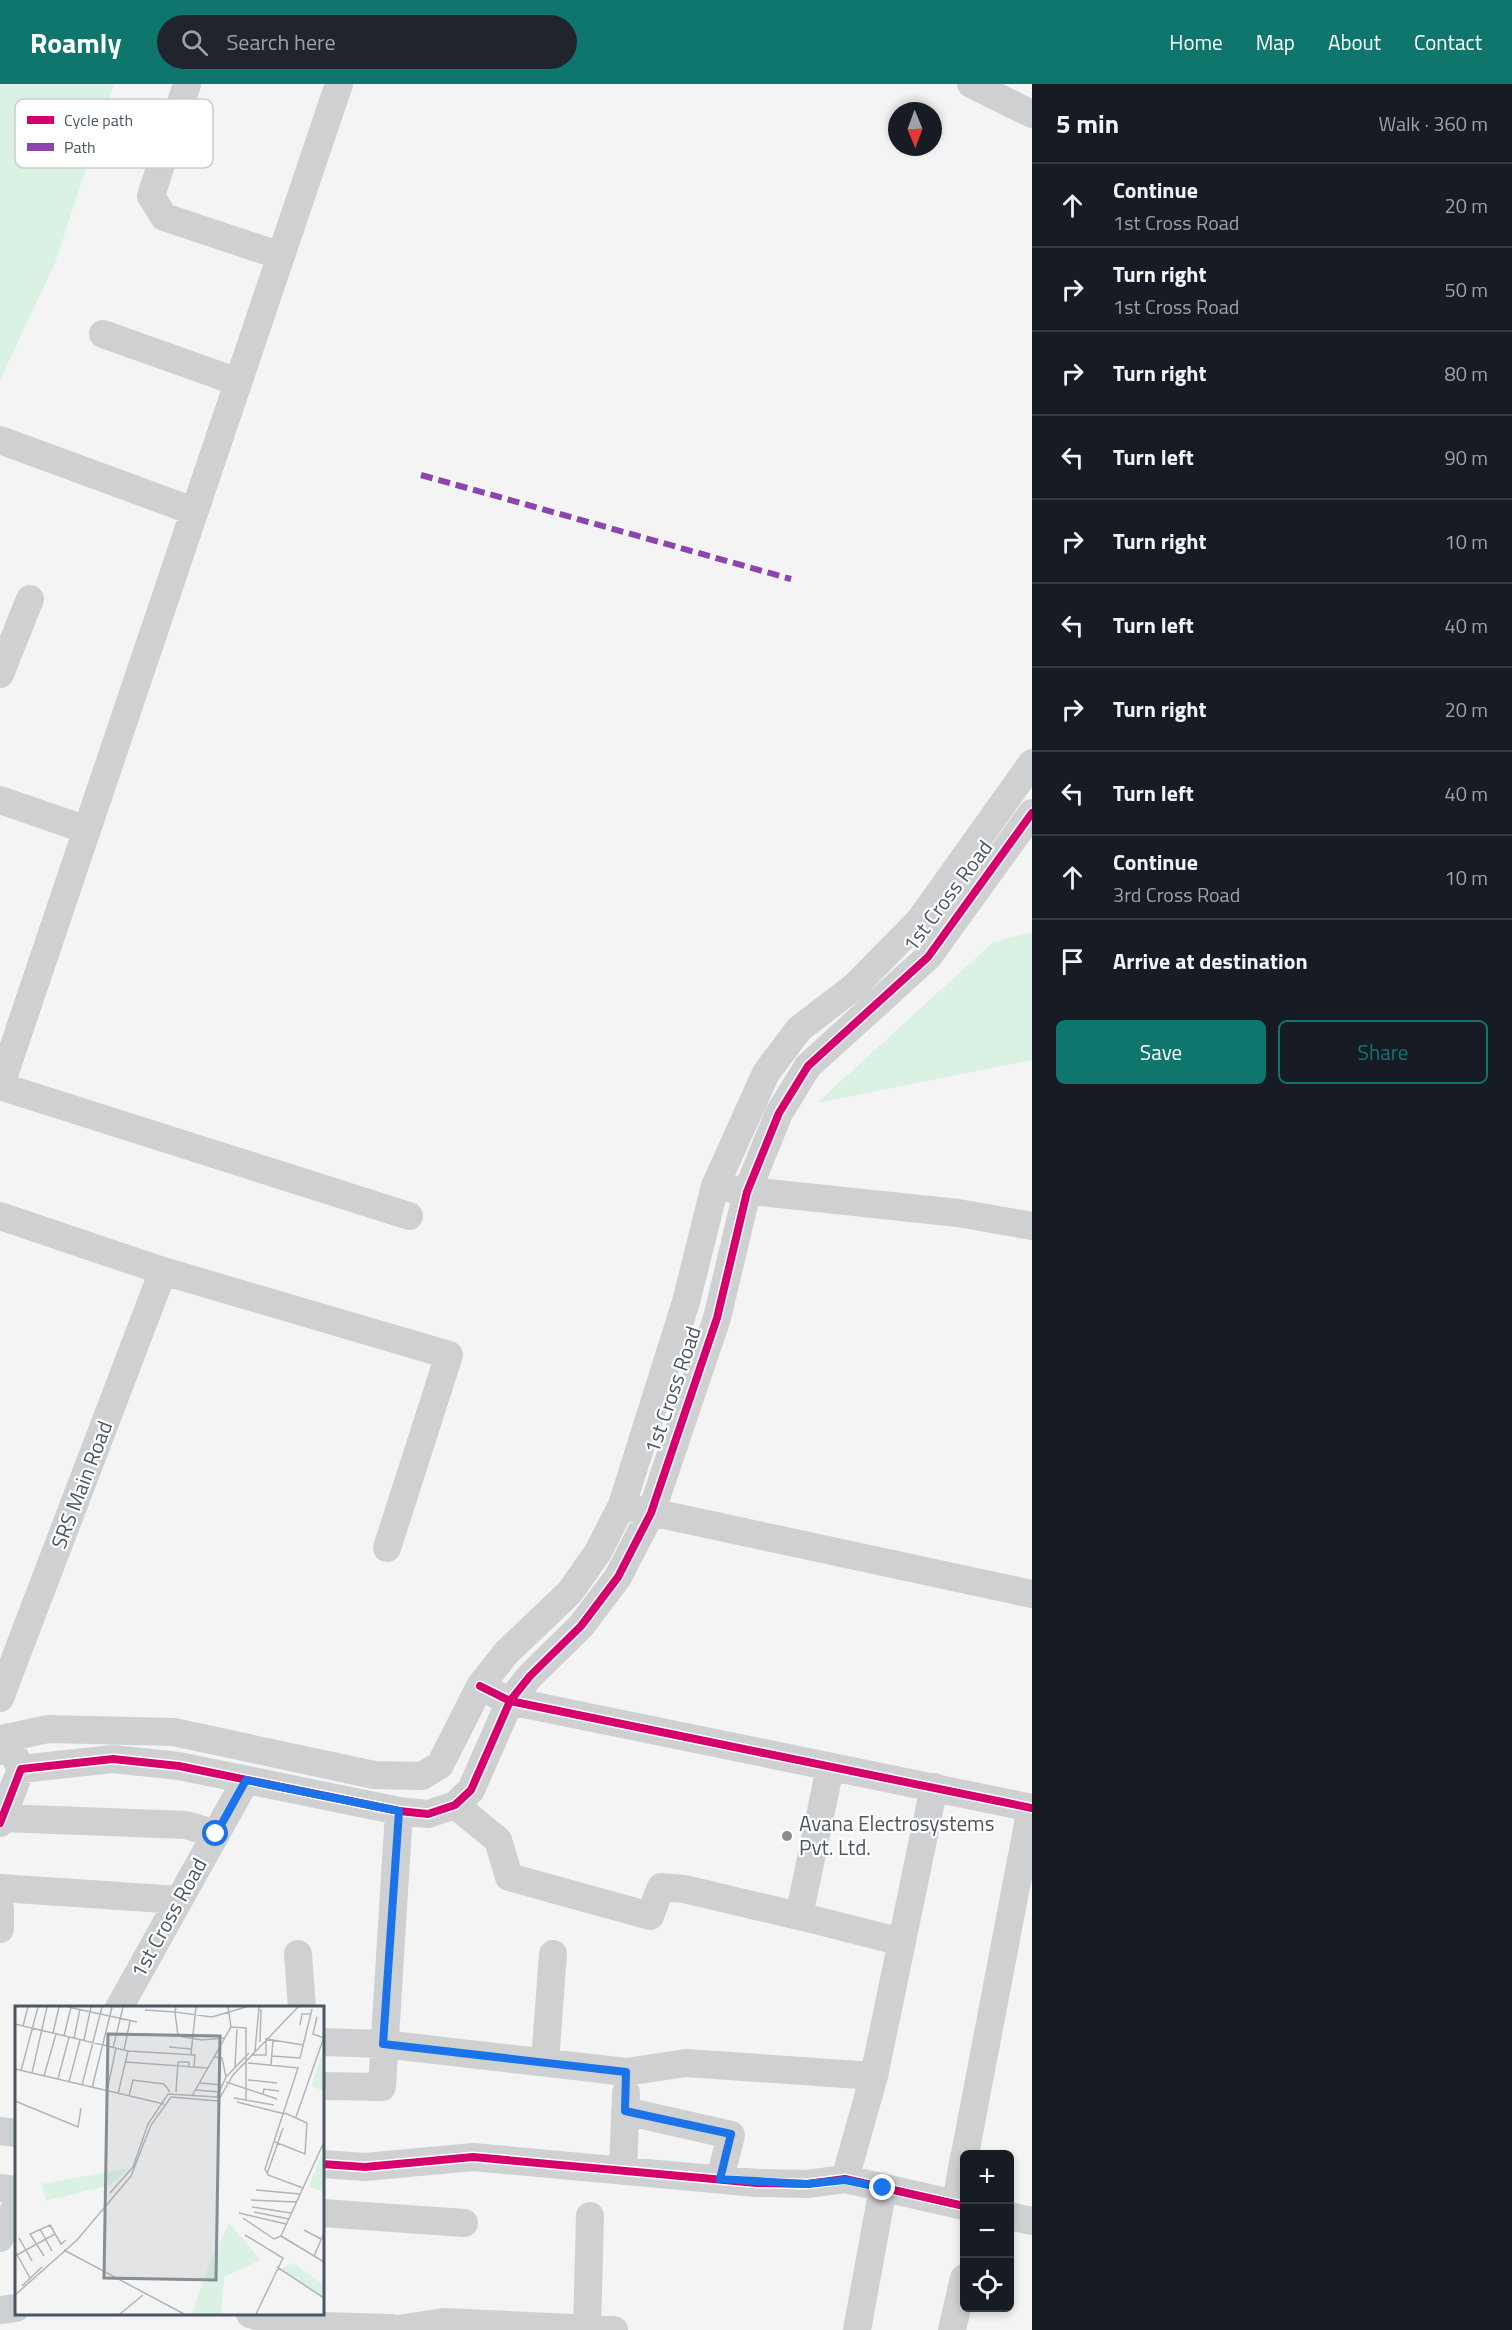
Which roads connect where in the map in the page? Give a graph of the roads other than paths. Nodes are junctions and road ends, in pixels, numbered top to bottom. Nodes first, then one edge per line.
1 (187, 84) edge
2 (339, 84) edge
3 (971, 84) edge
4 (182, 99) edge
5 (1032, 114) edge
6 (161, 168) edge
7 (281, 256) junction
8 (103, 334) dead end
9 (238, 382) junction
10 (0, 440) edge
11 (193, 511) junction
12 (30, 599) dead end
13 (0, 674) edge
14 (1032, 763) edge
15 (0, 800) edge
16 (1032, 813) edge
17 (87, 830) junction
18 (0, 1087) edge
19 (715, 1186) junction
20 (747, 1192) junction
21 (0, 1216) edge
22 (410, 1216) dead end
23 (1032, 1226) edge
24 (163, 1271) junction
25 (622, 1505) junction
26 (651, 1513) junction
27 (387, 1548) dead end
28 (1032, 1594) edge
29 (480, 1686) junction
30 (0, 1698) edge
31 (510, 1701) junction
32 (7, 1748) edge
33 (830, 1768) junction
34 (246, 1780) junction
35 (934, 1787) junction
36 (455, 1805) junction
37 (1032, 1808) edge
38 (399, 1811) junction
39 (1, 1820) edge
40 (216, 1834) junction
41 (0, 1888) edge
42 (179, 1900) junction
43 (0, 1909) edge
44 (799, 1916) junction
45 (0, 1929) edge
46 (902, 1942) junction
47 (298, 1954) dead end
48 (553, 1954) dead end
49 (120, 2006) edge
50 (302, 2006) edge
51 (324, 2042) edge
52 (383, 2044) junction
53 (545, 2062) junction
54 (626, 2072) junction
55 (874, 2076) junction
56 (324, 2086) edge
57 (625, 2111) junction
58 (0, 2131) edge
59 (15, 2133) edge
60 (966, 2150) edge
61 (324, 2164) edge
62 (623, 2169) junction
63 (720, 2179) junction
64 (845, 2180) junction
65 (0, 2188) edge
66 (883, 2188) junction
67 (15, 2190) edge
68 (960, 2204) edge
69 (15, 2208) edge
70 (324, 2213) edge
71 (590, 2216) dead end
72 (1014, 2217) edge
73 (1032, 2221) edge
74 (464, 2223) dead end
75 (0, 2238) edge
76 (960, 2295) edge
77 (15, 2307) edge
78 (0, 2310) edge
79 (253, 2318) edge
80 (391, 2329) edge
81 (600, 2329) edge
82 (857, 2330) edge
83 (952, 2330) edge

1 - 4 street
2 - 7 street
3 - 5 street
6 - 7 street
7 - 9 street
8 - 9 street
9 - 11 street
10 - 11 street
11 - 17 street
12 - 13 street
14 - 19 street
15 - 17 street
16 - 20 street, 1st Cross Road
17 - 18 street
18 - 22 street
19 - 20 street
19 - 25 street
20 - 23 street
20 - 26 street, 1st Cross Road
21 - 24 street
24 - 27 street
24 - 30 street, SRS Main Road
25 - 26 street
25 - 29 street
26 - 28 street
26 - 31 street, 1st Cross Road
29 - 31 street
29 - 32 street
31 - 33 street
31 - 36 street, 1st Cross Road
32 - 34 street
32 - 39 street
33 - 35 street
33 - 44 street
34 - 38 street
34 - 40 street, 1st Cross Road
35 - 37 street
35 - 46 street
36 - 38 street
36 - 44 street
37 - 60 street
38 - 52 street
39 - 40 street
40 - 42 street, 1st Cross Road
41 - 42 street
42 - 49 street, 1st Cross Road
43 - 45 street
44 - 46 street
46 - 55 street
47 - 50 street
48 - 53 street
51 - 52 street
52 - 53 street
52 - 56 street
53 - 54 street
54 - 55 street
54 - 57 street
55 - 64 street
57 - 62 street
57 - 63 street
58 - 59 street
61 - 62 street
62 - 63 street
63 - 64 street
64 - 66 street
65 - 67 street
66 - 68 street
66 - 82 street
69 - 75 street
70 - 74 street
71 - 81 street
72 - 73 street
76 - 83 street
77 - 78 street
79 - 80 street
80 - 81 street

